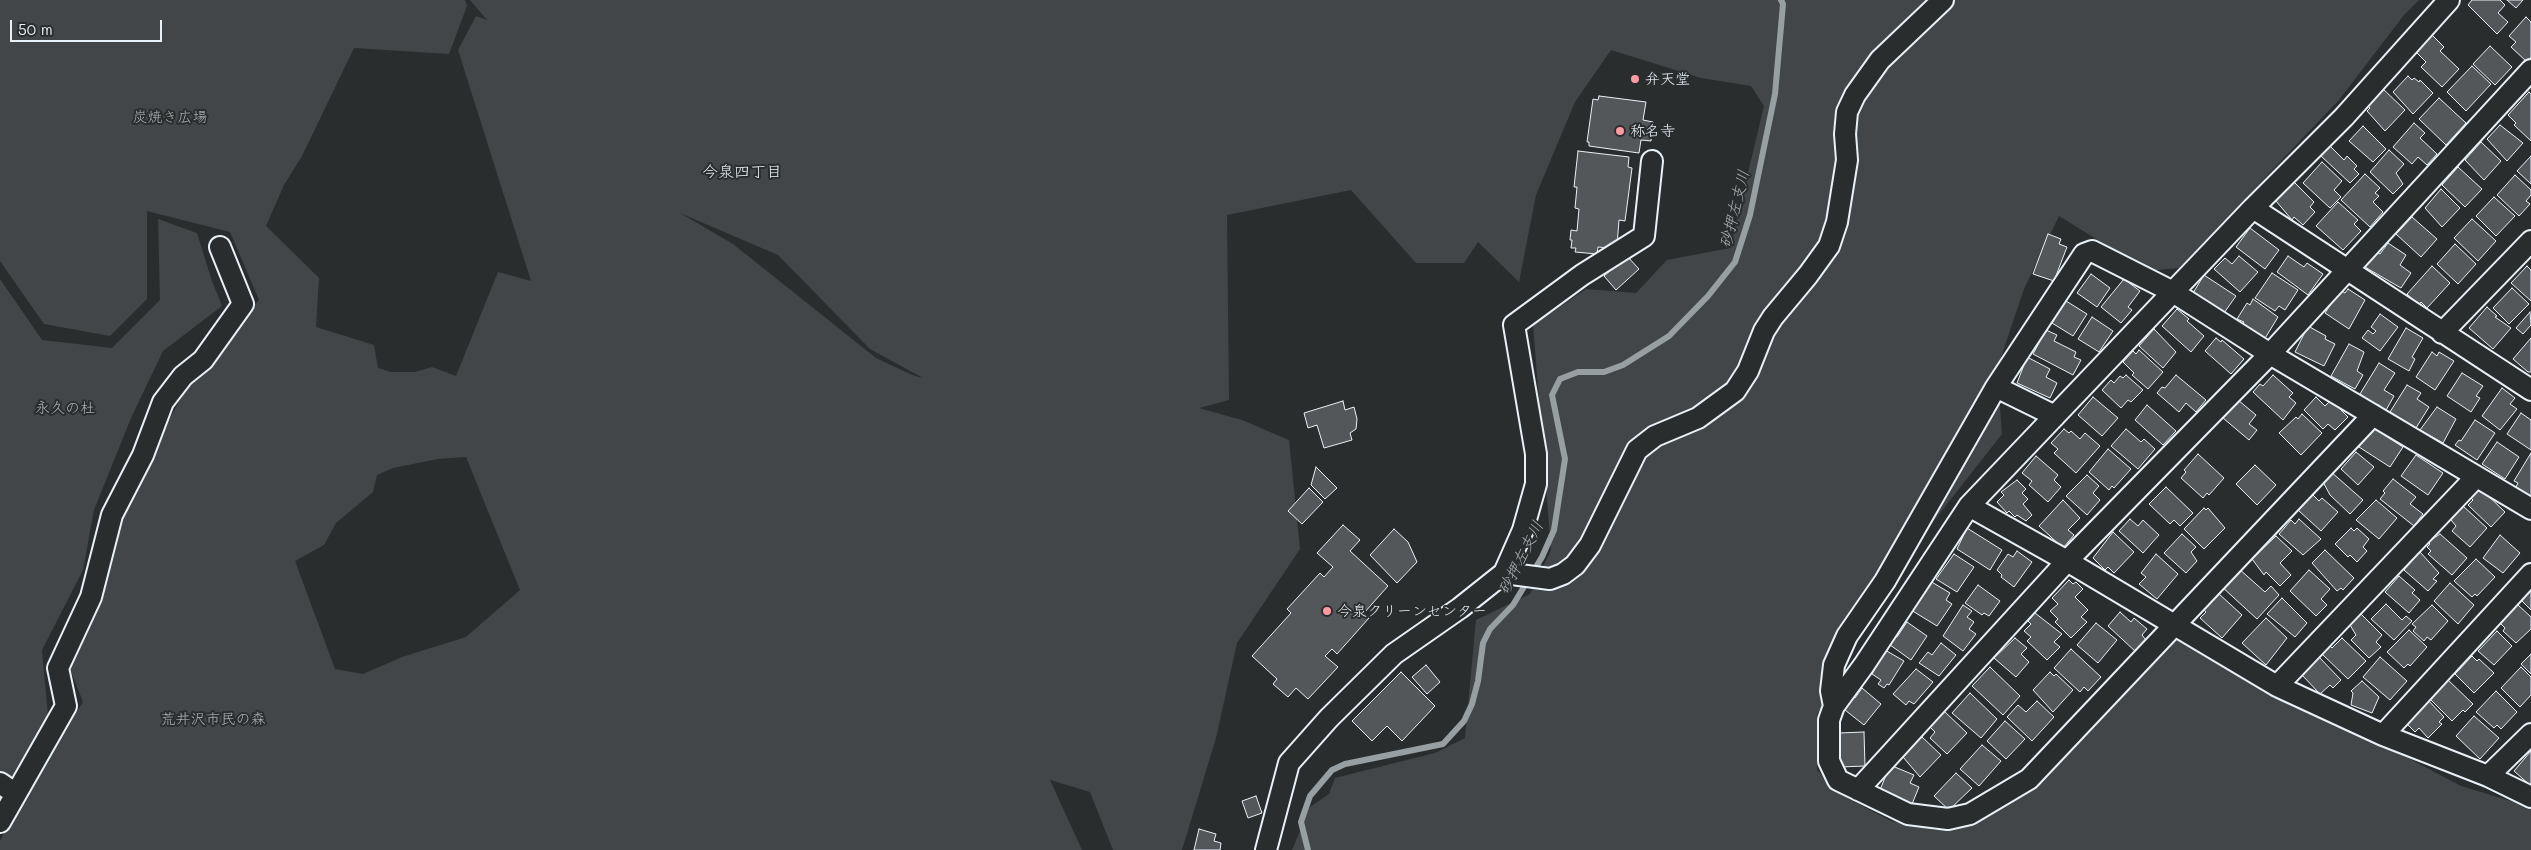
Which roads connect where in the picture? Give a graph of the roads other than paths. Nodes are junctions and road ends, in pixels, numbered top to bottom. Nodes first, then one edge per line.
1 (1943, 0) edge
2 (2449, 0) edge
3 (2531, 70) edge
4 (1652, 161) dead end
5 (2252, 208) junction
6 (2531, 241) edge
7 (220, 248) dead end
8 (2348, 270) junction
9 (2173, 292) junction
10 (2442, 333) junction
11 (2270, 354) junction
12 (1996, 387) junction
13 (2531, 390) edge
14 (2372, 415) junction
15 (2055, 416) junction
16 (2476, 477) junction
17 (1969, 506) junction
18 (2531, 509) edge
19 (2067, 561) junction
20 (1504, 574) junction
21 (2531, 574) edge
22 (2173, 625) junction
23 (2278, 686) junction
24 (1834, 706) junction
25 (2384, 734) junction
26 (2531, 734) edge
27 (2488, 776) junction
28 (8, 788) edge
29 (1858, 790) junction
30 (2531, 797) edge
31 (0, 822) edge
32 (1266, 850) edge

1 - 20 street
2 - 5 street
3 - 8 street
4 - 20 street
5 - 8 street
5 - 9 street
6 - 10 street
7 - 28 street
8 - 10 street
8 - 11 street
9 - 11 street
9 - 12 street
9 - 15 street
10 - 13 street
11 - 14 street
11 - 19 street
12 - 15 street
12 - 24 street
14 - 16 street
14 - 22 street
15 - 17 street
16 - 18 street
16 - 23 street
17 - 19 street
17 - 24 street
19 - 22 street
19 - 29 street
20 - 32 street
21 - 25 street
22 - 23 street
22 - 29 street
23 - 25 street
24 - 29 street
25 - 27 street
26 - 27 street
27 - 30 street
28 - 31 street

